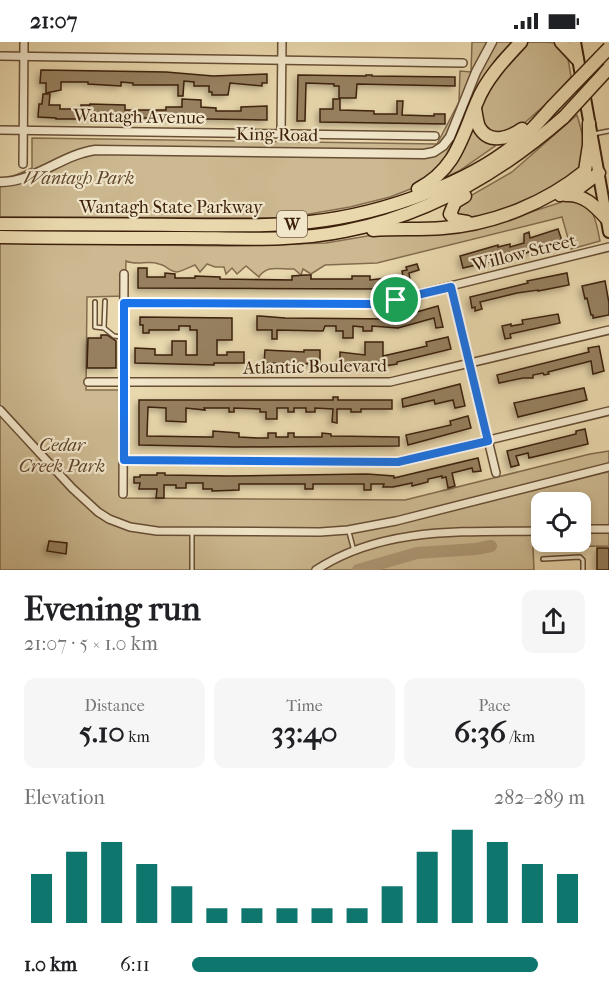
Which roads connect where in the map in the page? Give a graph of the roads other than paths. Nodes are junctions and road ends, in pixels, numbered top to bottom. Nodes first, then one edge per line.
1 (24, 42) edge
2 (282, 42) edge
3 (492, 42) edge
4 (521, 42) edge
5 (561, 42) edge
6 (575, 42) edge
7 (609, 48) edge
8 (0, 56) edge
9 (24, 56) junction
10 (577, 59) junction
11 (282, 61) junction
12 (463, 63) dead end
13 (609, 68) edge
14 (552, 107) junction
15 (475, 108) junction
16 (590, 129) junction
17 (0, 130) edge
18 (23, 130) junction
19 (609, 131) edge
20 (281, 134) junction
21 (435, 136) dead end
22 (526, 149) junction
23 (23, 164) dead end
24 (599, 173) junction
25 (0, 182) edge
26 (558, 196) junction
27 (535, 202) junction
28 (341, 218) junction
29 (608, 219) edge
30 (474, 223) junction
31 (0, 224) edge
32 (345, 231) junction
33 (609, 232) edge
34 (0, 237) edge
35 (609, 248) edge
36 (124, 274) dead end
37 (451, 287) junction
38 (105, 301) dead end
39 (95, 302) dead end
40 (124, 303) junction
41 (104, 328) junction
42 (609, 330) edge
43 (124, 337) junction
44 (469, 364) junction
45 (88, 382) dead end
46 (124, 383) junction
47 (0, 410) edge
48 (609, 411) edge
49 (488, 441) junction
50 (124, 460) junction
51 (609, 467) edge
52 (496, 473) dead end
53 (123, 494) dead end
54 (591, 529) edge
55 (609, 529) edge
56 (348, 530) junction
57 (531, 531) edge
58 (192, 532) junction
59 (354, 551) junction
60 (543, 559) dead end
61 (192, 570) edge
62 (316, 570) edge
63 (583, 570) edge

1 - 9 street
2 - 11 street
3 - 25 street, King Road
4 - 15 highway
5 - 10 highway
6 - 10 main road
7 - 14 highway, Wantagh State Parkway / W, bridge
8 - 9 street
9 - 11 street
9 - 18 street
10 - 16 main road
11 - 12 street
11 - 20 street
13 - 22 highway, Wantagh State Parkway / W, bridge
14 - 15 highway
14 - 28 highway, Wantagh State Parkway / W
15 - 28 highway
16 - 19 lane
16 - 24 main road
16 - 27 highway
17 - 18 street, Wantagh Avenue
18 - 20 street, Wantagh Avenue
18 - 23 street
20 - 21 street, Wantagh Avenue
22 - 30 highway
22 - 32 highway, Wantagh State Parkway / W
24 - 26 highway
24 - 29 main road
26 - 27 highway
26 - 29 highway
27 - 30 highway
28 - 31 highway, Wantagh State Parkway / W
29 - 33 main road
30 - 32 highway
32 - 34 highway, Wantagh State Parkway / W
35 - 37 street, Willow Street
36 - 40 street
37 - 40 street, Willow Street
37 - 44 street
38 - 41 lane
39 - 41 lane
40 - 43 street
41 - 43 lane
42 - 44 street, Atlantic Boulevard
43 - 46 street
44 - 46 street, Atlantic Boulevard
44 - 49 street
45 - 46 street, Atlantic Boulevard
46 - 50 street
47 - 58 street
48 - 49 street
49 - 50 street
49 - 52 street
50 - 53 street
51 - 56 street
54 - 55 street
56 - 58 street
56 - 59 lane
57 - 59 street
58 - 61 lane
59 - 62 street
60 - 63 lane

